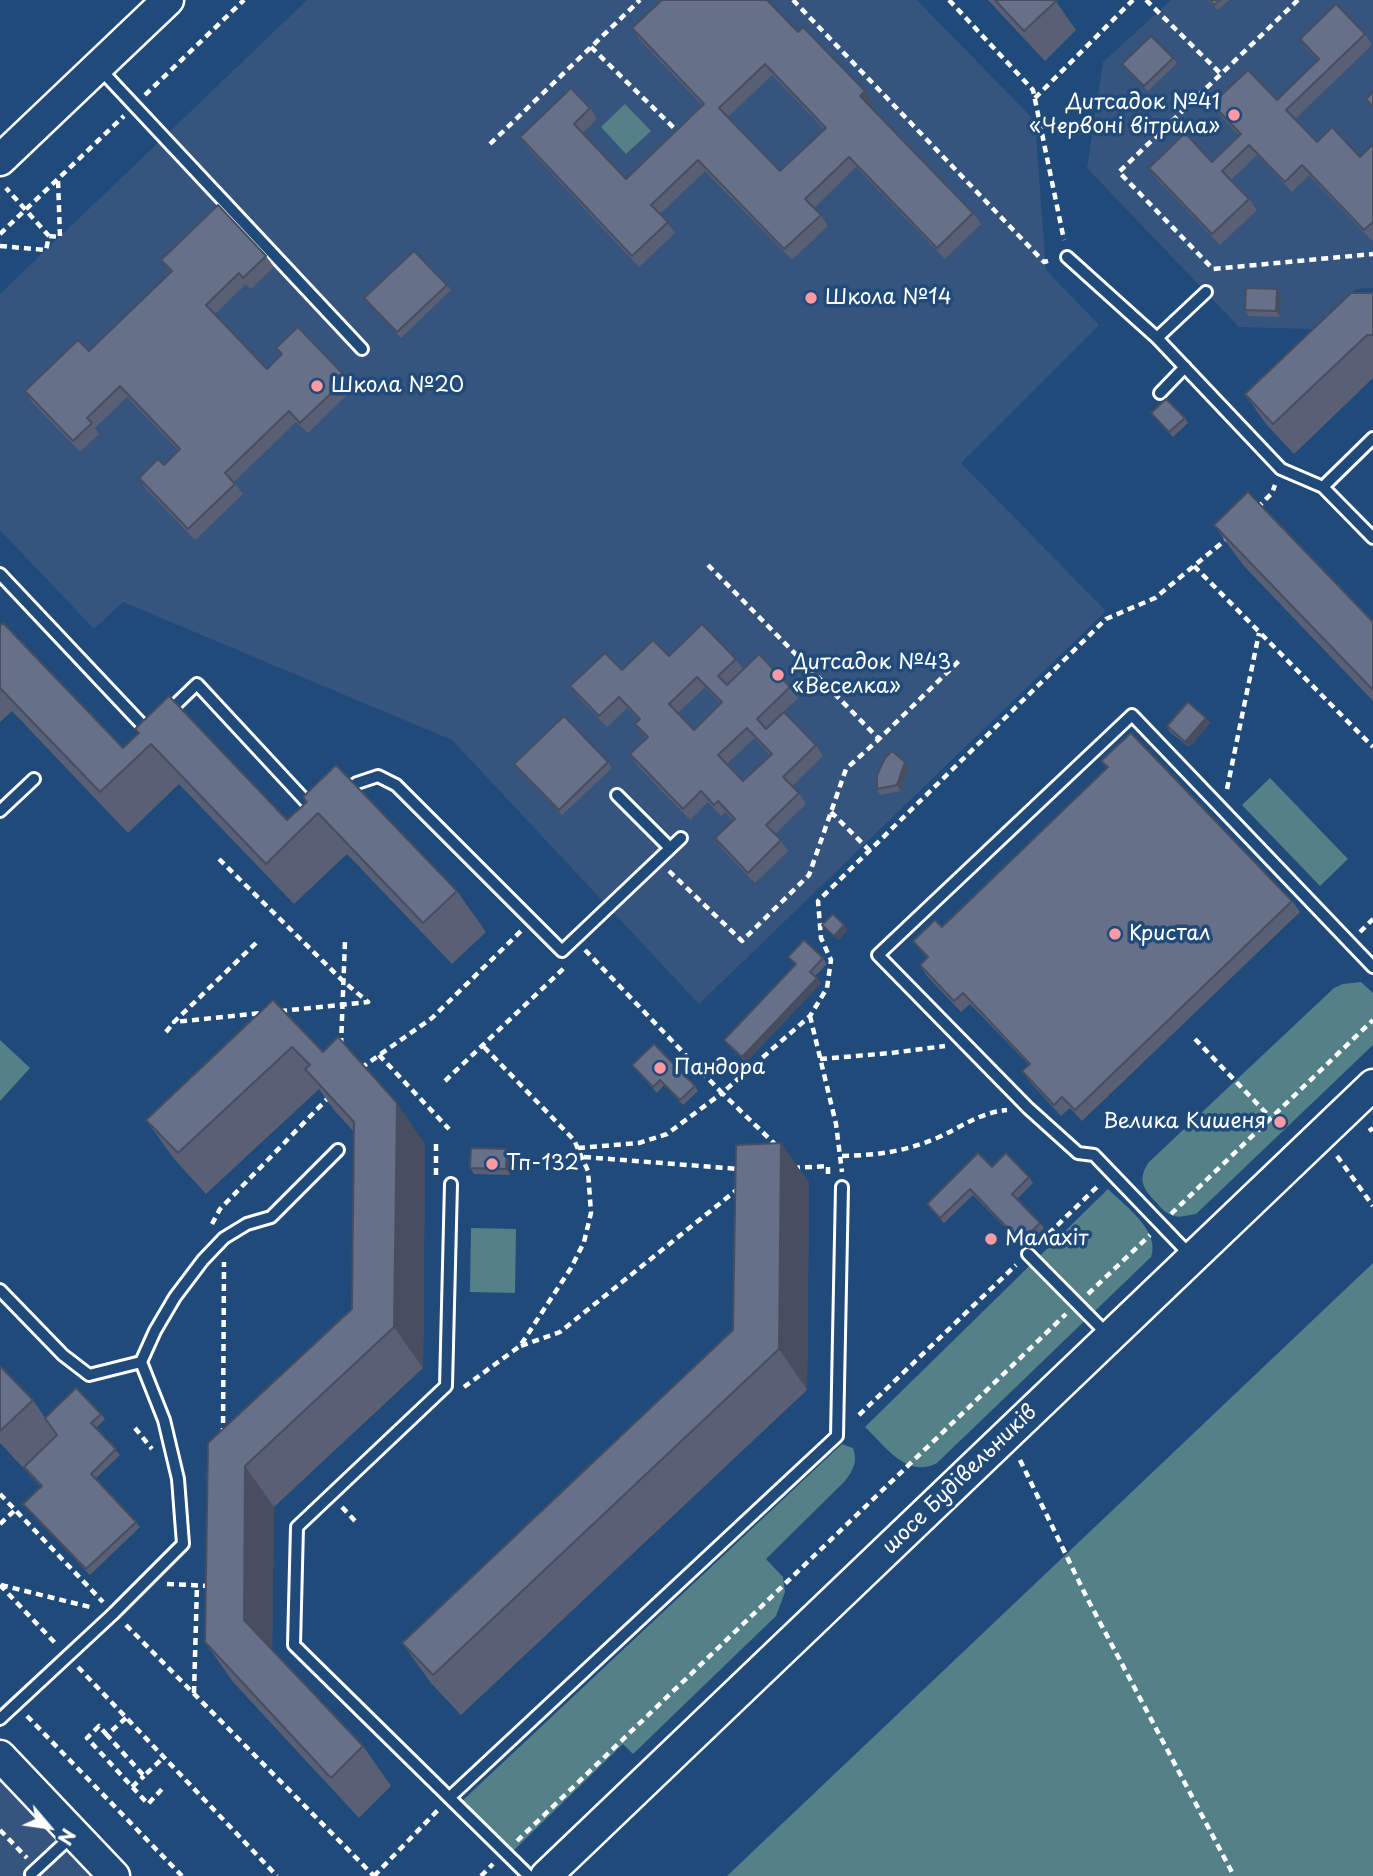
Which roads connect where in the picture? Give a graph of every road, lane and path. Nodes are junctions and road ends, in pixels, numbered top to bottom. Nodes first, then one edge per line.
1 (168, 0) edge
2 (640, 0) edge
3 (793, 0) edge
4 (949, 0) edge
5 (1133, 0) edge
6 (1146, 0) edge
7 (1298, 0) edge
8 (591, 47) junction
9 (98, 67) junction
10 (1221, 74) junction
11 (1035, 98) junction
12 (674, 128) edge
13 (489, 145) dead end
14 (3, 174) edge
15 (58, 179) dead end
16 (49, 236) junction
17 (0, 246) edge
18 (1373, 254) edge
19 (1067, 257) junction
20 (1206, 292) dead end
21 (1157, 338) junction
22 (362, 349) dead end
23 (1185, 367) junction
24 (1160, 393) dead end
25 (1373, 439) edge
26 (1281, 468) junction
27 (1323, 487) junction
28 (1256, 510) edge
29 (1239, 527) edge
30 (1373, 538) edge
31 (708, 565) dead end
32 (1194, 566) junction
33 (0, 574) edge
34 (1260, 632) junction
35 (961, 659) dead end
36 (821, 680) junction
37 (807, 695) dead end
38 (879, 739) junction
39 (1373, 747) edge
40 (34, 779) dead end
41 (617, 796) dead end
42 (337, 798) edge
43 (327, 806) edge
44 (1223, 810) junction
45 (0, 811) edge
46 (831, 812) junction
47 (681, 838) dead end
48 (669, 847) junction
49 (870, 851) junction
50 (219, 859) edge
51 (656, 859) junction
52 (532, 920) junction
53 (345, 942) dead end
54 (256, 943) dead end
55 (575, 957) dead end
56 (565, 966) dead end
57 (1373, 967) edge
58 (343, 981) junction
59 (342, 1005) junction
60 (278, 1012) edge
61 (265, 1013) edge
62 (810, 1016) junction
63 (1373, 1020) edge
64 (174, 1022) junction
65 (166, 1032) dead end
66 (1195, 1039) dead end
67 (963, 1044) junction
68 (482, 1046) junction
69 (341, 1052) edge
70 (379, 1055) junction
71 (820, 1059) junction
72 (357, 1070) edge
73 (445, 1081) dead end
74 (1373, 1084) edge
75 (722, 1093) junction
76 (1028, 1108) junction
77 (1270, 1118) junction
78 (449, 1129) dead end
79 (1321, 1134) junction
80 (436, 1144) dead end
81 (578, 1148) junction
82 (779, 1149) edge
83 (338, 1150) edge
84 (842, 1156) junction
85 (583, 1157) junction
86 (789, 1158) dead end
87 (799, 1167) junction
88 (785, 1168) dead end
89 (1112, 1172) junction
90 (743, 1177) edge
91 (828, 1180) dead end
92 (451, 1184) dead end
93 (436, 1186) dead end
94 (842, 1186) joint
95 (742, 1199) edge
96 (1373, 1206) edge
97 (1160, 1224) junction
98 (224, 1238) junction
99 (1028, 1254) junction
100 (1192, 1258) junction
101 (0, 1290) edge
102 (1076, 1305) junction
103 (1110, 1337) junction
104 (520, 1346) junction
105 (141, 1362) junction
106 (464, 1387) dead end
107 (859, 1415) dead end
108 (135, 1428) dead end
109 (1007, 1434) junction
110 (223, 1447) edge
111 (157, 1457) dead end
112 (0, 1494) edge
113 (15, 1510) junction
114 (0, 1524) edge
115 (162, 1584) dead end
116 (0, 1585) edge
117 (197, 1585) junction
118 (222, 1587) edge
119 (114, 1594) dead end
120 (104, 1603) junction
121 (97, 1609) junction
122 (114, 1613) junction
123 (88, 1618) dead end
124 (68, 1637) dead end
125 (58, 1646) junction
126 (49, 1654) dead end
127 (68, 1657) junction
128 (86, 1657) dead end
129 (194, 1694) junction
130 (15, 1704) junction
131 (126, 1718) junction
132 (0, 1719) edge
133 (107, 1735) junction
134 (0, 1756) edge
135 (164, 1757) junction
136 (144, 1776) junction
137 (132, 1787) junction
138 (162, 1789) dead end
139 (450, 1797) junction
140 (0, 1830) edge
141 (74, 1834) junction
142 (505, 1853) junction
143 (34, 1871) joint
144 (114, 1876) edge
145 (182, 1876) edge
146 (277, 1876) edge
147 (374, 1876) edge
148 (481, 1876) edge
149 (529, 1876) edge
150 (546, 1876) edge
151 (1234, 1876) edge

1 - 9 main road
2 - 8 path
3 - 19 path
4 - 11 path
5 - 11 path
6 - 10 path
7 - 10 path
8 - 12 path
8 - 13 path
9 - 14 main road
9 - 22 lane
10 - 18 path
11 - 19 path
14 - 16 path
15 - 16 path
16 - 17 path
19 - 21 lane
20 - 21 lane
21 - 23 lane
23 - 24 lane
23 - 26 lane
25 - 27 lane
26 - 27 lane
26 - 28 path
27 - 30 lane
29 - 32 path
31 - 36 path
32 - 34 path
32 - 49 path
33 - 43 lane
34 - 39 path
34 - 44 path
35 - 38 path
36 - 37 path
36 - 38 path
38 - 46 path
40 - 45 lane
41 - 48 lane
42 - 52 lane
44 - 57 lane
44 - 67 lane
46 - 49 path
46 - 51 path
47 - 48 lane
48 - 51 lane
49 - 62 path
50 - 58 path
51 - 52 lane
52 - 70 path
53 - 58 path
54 - 64 path
55 - 75 path
56 - 68 path
58 - 59 path
58 - 59 path
59 - 60 path
59 - 69 path
61 - 64 path
62 - 71 path
62 - 75 path
63 - 77 path
64 - 65 path
66 - 77 path
67 - 71 path
67 - 76 lane
68 - 73 path
68 - 81 path
70 - 72 path
70 - 78 path
71 - 84 path
74 - 79 main road, шосе Будівельників
75 - 81 path
75 - 82 path
76 - 84 path
76 - 89 lane
77 - 97 path
79 - 96 path
79 - 100 main road, шосе Будівельників
80 - 93 path
81 - 85 path
83 - 98 lane
84 - 94 path
85 - 90 path
85 - 104 path
86 - 87 path
87 - 88 path
87 - 91 path
89 - 97 lane
89 - 99 path
92 - 139 lane
94 - 139 lane
95 - 104 path
97 - 100 lane
97 - 102 path
98 - 105 lane
98 - 110 path
99 - 102 lane
99 - 107 path
100 - 103 main road, шосе Будівельників
101 - 105 lane
102 - 103 lane
102 - 142 path
103 - 109 main road, шосе Будівельників
104 - 106 path
105 - 122 lane
108 - 111 path
109 - 150 main road, шосе Будівельників
109 - 151 path
112 - 113 path
113 - 114 path
113 - 120 path
115 - 117 path
116 - 121 path
116 - 125 path
117 - 118 path
117 - 129 path
119 - 120 path
120 - 121 path
120 - 122 path
121 - 123 path
122 - 127 lane
122 - 129 path
124 - 125 path
125 - 126 path
125 - 127 path
127 - 130 lane
128 - 131 path
129 - 147 path
130 - 132 lane
130 - 145 path
131 - 133 path
131 - 135 path
133 - 136 path
133 - 137 path
134 - 141 main road
135 - 136 path
135 - 146 path
136 - 137 path
137 - 138 path
139 - 142 lane
139 - 147 path
140 - 143 path
141 - 143 lane
141 - 144 main road
142 - 148 path
142 - 149 lane

